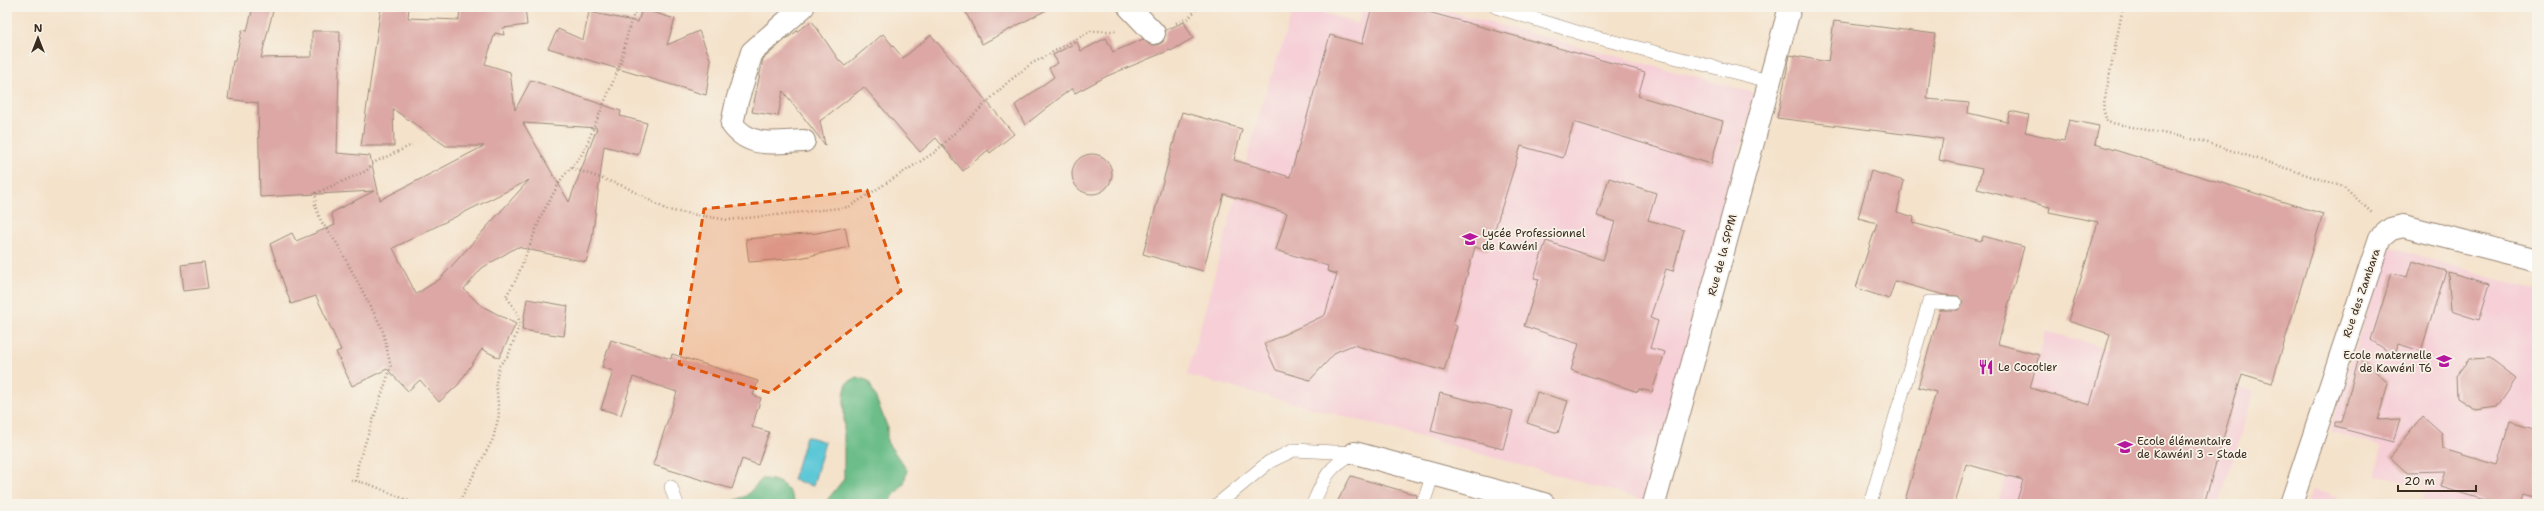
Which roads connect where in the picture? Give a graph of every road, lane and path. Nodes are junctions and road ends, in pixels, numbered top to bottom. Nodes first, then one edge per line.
1 (637, 7) edge
2 (803, 7) edge
3 (1129, 7) edge
4 (1198, 7) edge
5 (1496, 7) edge
6 (2123, 7) edge
7 (1786, 8) edge
8 (1154, 33) junction
9 (1769, 81) junction
10 (804, 141) dead end
11 (412, 145) dead end
12 (572, 168) junction
13 (2391, 229) junction
14 (2537, 260) edge
15 (1955, 303) dead end
16 (1355, 453) junction
17 (1433, 474) junction
18 (351, 480) dead end
19 (356, 481) junction
20 (671, 487) dead end
21 (416, 504) edge
22 (458, 504) edge
23 (677, 504) edge
24 (1218, 504) edge
25 (1313, 504) edge
26 (1423, 504) edge
27 (1544, 504) edge
28 (1654, 504) edge
29 (1870, 504) edge
30 (2291, 504) edge

1 - 12 path
2 - 10 street
3 - 8 street
4 - 8 path
5 - 9 lane
6 - 13 path
7 - 9 street, Rue de la SPPM
8 - 12 path
9 - 28 street, Rue de la SPPM
11 - 19 path
12 - 22 path
13 - 14 street
13 - 30 street, Rue des Zambara
15 - 29 lane
16 - 17 street
16 - 24 lane
16 - 25 lane
17 - 26 lane
17 - 27 street
18 - 19 path
19 - 21 path
20 - 23 lane

